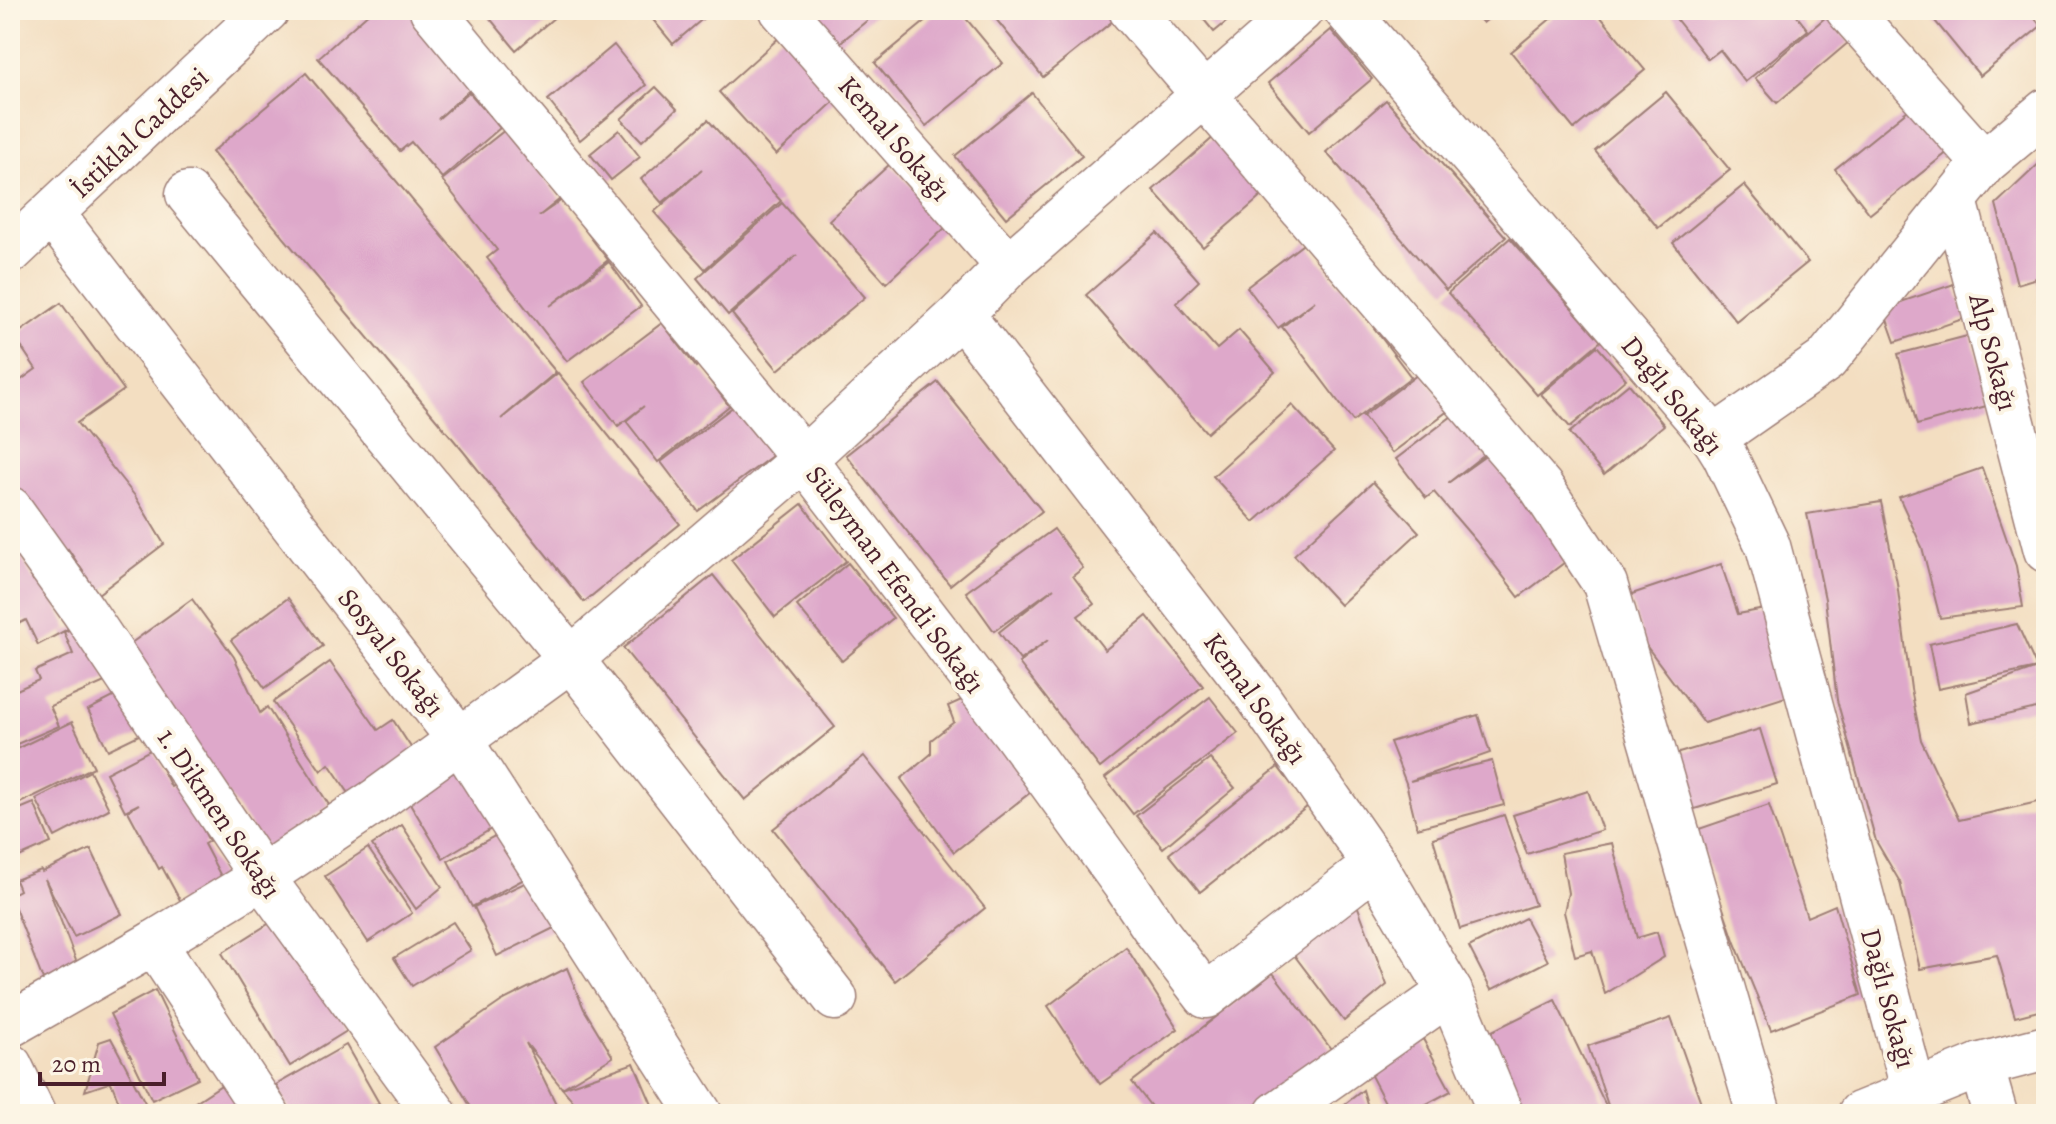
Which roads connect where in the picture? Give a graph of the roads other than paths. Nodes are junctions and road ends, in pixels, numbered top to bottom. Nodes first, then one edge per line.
1 (267, 10) edge
2 (432, 10) edge
3 (782, 10) edge
4 (1131, 10) edge
5 (1301, 10) edge
6 (1346, 10) edge
7 (1848, 10) edge
8 (1203, 94) junction
9 (2046, 111) edge
10 (1984, 163) junction
11 (188, 194) dead end
12 (1955, 200) junction
13 (52, 214) junction
14 (10, 252) edge
15 (1008, 266) junction
16 (961, 314) junction
17 (1714, 438) junction
18 (804, 459) junction
19 (10, 509) edge
20 (2046, 550) edge
21 (571, 659) junction
22 (459, 739) junction
23 (1375, 865) junction
24 (262, 877) junction
25 (154, 943) junction
26 (1450, 992) junction
27 (835, 998) dead end
28 (10, 1025) edge
29 (2046, 1048) edge
30 (1981, 1065) junction
31 (10, 1066) edge
32 (1914, 1092) junction
33 (33, 1114) edge
34 (267, 1114) edge
35 (435, 1114) edge
36 (700, 1114) edge
37 (1277, 1114) edge
38 (1501, 1114) edge
39 (1759, 1114) edge
40 (1860, 1114) edge
41 (1995, 1114) edge

1 - 13 street, İstiklal Caddesi
2 - 18 street, Süleyman Efendi Sokağı
3 - 15 street, Kemal Sokağı
4 - 8 street
5 - 8 street
6 - 17 street, Dağlı Sokağı
7 - 10 street
8 - 15 street
8 - 39 street
9 - 10 street
10 - 12 street
11 - 21 street
12 - 17 street
12 - 20 street, Alp Sokağı
13 - 14 street, İstiklal Caddesi
13 - 22 street, Sosyal Sokağı
15 - 16 street
16 - 18 street
16 - 23 street, Kemal Sokağı
17 - 32 street, Dağlı Sokağı
18 - 21 street
18 - 23 street, Süleyman Efendi Sokağı
19 - 24 street, 1. Dikmen Sokağı
21 - 22 street
21 - 27 street
22 - 24 street
22 - 36 street, Sosyal Sokağı
23 - 26 street, Kemal Sokağı
24 - 25 street
24 - 35 street, 1. Dikmen Sokağı
25 - 28 street
25 - 34 street
26 - 37 street
26 - 38 street, Kemal Sokağı
29 - 30 street
30 - 32 street
30 - 41 street
31 - 33 street
32 - 40 street

